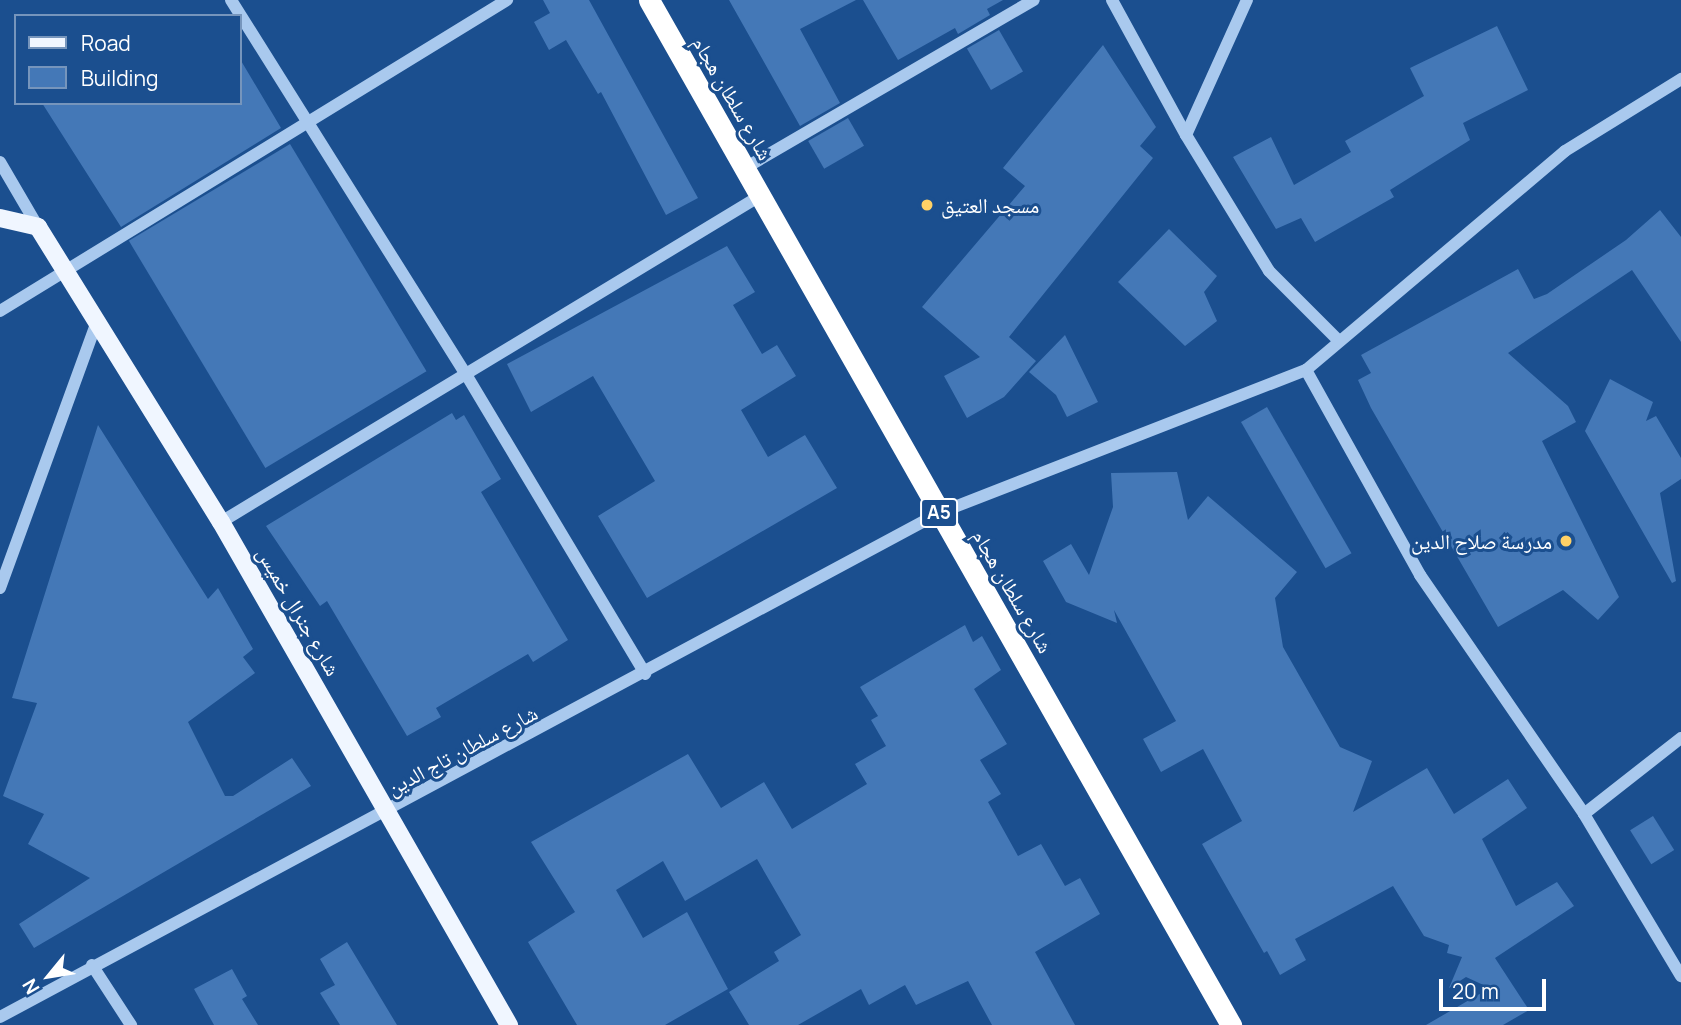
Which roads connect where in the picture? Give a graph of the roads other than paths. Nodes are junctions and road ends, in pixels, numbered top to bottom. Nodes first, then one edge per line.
1 (507, 0) edge
2 (649, 0) edge
3 (1034, 0) edge
4 (1112, 0) edge
5 (1247, 0) edge
6 (242, 18) edge
7 (1681, 79) edge
8 (308, 123) junction
9 (1186, 135) junction
10 (0, 162) edge
11 (745, 168) junction
12 (760, 196) junction
13 (0, 218) edge
14 (38, 227) junction
15 (65, 270) junction
16 (0, 311) edge
17 (97, 321) junction
18 (1339, 341) junction
19 (1306, 369) junction
20 (464, 371) junction
21 (939, 513) junction
22 (220, 522) junction
23 (0, 588) edge
24 (645, 674) junction
25 (1681, 738) edge
26 (390, 811) junction
27 (1584, 814) junction
28 (92, 965) junction
29 (1681, 976) edge
30 (0, 1017) edge
31 (131, 1025) edge
32 (509, 1025) edge
33 (1231, 1025) edge

1 - 8 street
2 - 11 highway, شارع سلطان هجام / A5
3 - 11 street
4 - 9 street
5 - 9 street
6 - 8 street
7 - 18 street, شارع سلطان تاج الدين
8 - 15 street
8 - 20 street
9 - 18 street
10 - 14 street
11 - 12 highway, شارع سلطان هجام / A5
12 - 20 street
12 - 21 highway, شارع سلطان هجام / A5
13 - 14 main road
14 - 15 main road, شارع جنرال خميس
15 - 16 street
15 - 17 main road, شارع جنرال خميس
17 - 22 main road, شارع جنرال خميس
17 - 23 street
18 - 19 street, شارع سلطان تاج الدين
19 - 21 street, شارع سلطان تاج الدين
19 - 27 street
20 - 22 street
20 - 24 street
21 - 24 street, شارع سلطان تاج الدين
21 - 33 highway, شارع سلطان هجام / A5
22 - 26 main road, شارع جنرال خميس
24 - 26 street, شارع سلطان تاج الدين
25 - 27 street
26 - 28 street, شارع سلطان تاج الدين
26 - 32 main road, شارع جنرال خميس
27 - 29 street
28 - 30 street, شارع سلطان تاج الدين
28 - 31 street

